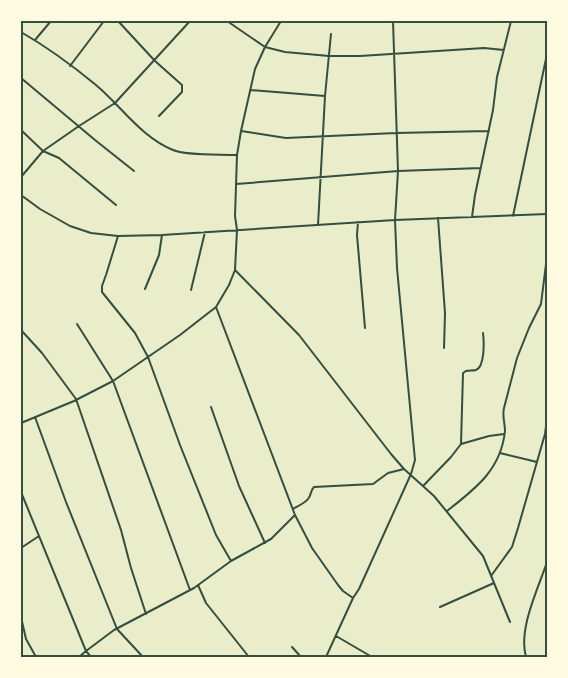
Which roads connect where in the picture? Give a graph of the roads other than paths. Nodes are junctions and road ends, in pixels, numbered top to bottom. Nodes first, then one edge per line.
1 (51, 21) edge
2 (104, 21) edge
3 (120, 21) edge
4 (190, 21) edge
5 (227, 21) edge
6 (281, 21) edge
7 (393, 21) edge
8 (511, 21) edge
9 (21, 32) edge
10 (331, 34) dead end
11 (34, 40) junction
12 (266, 47) junction
13 (504, 50) junction
14 (393, 53) junction
15 (547, 54) edge
16 (329, 56) junction
17 (155, 61) junction
18 (70, 66) junction
19 (21, 78) edge
20 (251, 90) junction
21 (325, 96) junction
22 (115, 103) junction
23 (159, 116) dead end
24 (79, 126) junction
25 (21, 130) edge
26 (241, 131) junction
27 (489, 131) junction
28 (396, 132) junction
29 (323, 135) junction
30 (44, 151) junction
31 (237, 155) junction
32 (481, 168) junction
33 (134, 171) dead end
34 (398, 171) junction
35 (21, 177) edge
36 (321, 177) junction
37 (236, 184) junction
38 (21, 195) edge
39 (116, 205) dead end
40 (547, 214) edge
41 (513, 216) junction
42 (472, 217) junction
43 (438, 218) junction
44 (395, 220) junction
45 (358, 222) junction
46 (318, 225) junction
47 (237, 230) junction
48 (205, 232) junction
49 (162, 235) junction
50 (118, 236) junction
51 (547, 256) edge
52 (235, 270) junction
53 (145, 289) dead end
54 (191, 290) dead end
55 (216, 307) junction
56 (77, 324) dead end
57 (365, 328) dead end
58 (21, 330) edge
59 (483, 333) dead end
60 (444, 348) dead end
61 (148, 357) junction
62 (113, 381) junction
63 (76, 399) junction
64 (211, 407) dead end
65 (35, 417) junction
66 (547, 420) edge
67 (21, 423) edge
68 (504, 434) junction
69 (461, 444) junction
70 (500, 453) junction
71 (537, 462) junction
72 (404, 469) junction
73 (411, 474) junction
74 (423, 486) junction
75 (21, 492) edge
76 (293, 509) junction
77 (447, 511) junction
78 (295, 514) junction
79 (39, 536) junction
80 (265, 543) junction
81 (21, 548) edge
82 (231, 561) junction
83 (547, 562) edge
84 (491, 576) junction
85 (494, 583) junction
86 (198, 585) junction
87 (190, 590) junction
88 (353, 598) junction
89 (440, 607) dead end
90 (146, 614) junction
91 (21, 617) edge
92 (510, 622) dead end
93 (117, 629) junction
94 (336, 636) junction
95 (292, 647) dead end
96 (86, 651) junction
97 (36, 657) edge
98 (79, 657) edge
99 (91, 657) edge
100 (143, 657) edge
101 (249, 657) edge
102 (301, 657) edge
103 (326, 657) edge
104 (372, 657) edge
105 (526, 657) edge

1 - 11 street
2 - 18 street
3 - 17 street
4 - 17 street
5 - 12 street
6 - 12 street
7 - 14 street
8 - 13 street
9 - 11 street
10 - 16 street
11 - 18 street
12 - 16 street
12 - 20 street
13 - 14 street
13 - 27 street
14 - 16 street
14 - 28 street
15 - 41 street
16 - 21 street
17 - 22 street
17 - 23 street
18 - 22 street
19 - 24 street
20 - 21 street
20 - 26 street
21 - 29 street
22 - 24 street
22 - 31 street
24 - 30 street
24 - 33 street
25 - 30 street
26 - 29 street
26 - 31 street
27 - 28 street
27 - 32 street
28 - 29 street
28 - 34 street
29 - 36 street
30 - 35 street
30 - 39 street
31 - 37 street
32 - 34 street
32 - 42 street
34 - 36 street
34 - 44 street
36 - 37 street
36 - 46 street
37 - 47 street
38 - 50 street
40 - 41 street
41 - 42 street
42 - 43 street
43 - 44 street
43 - 60 street
44 - 45 street
44 - 73 street
45 - 46 street
45 - 57 street
46 - 47 street
47 - 48 street
47 - 52 street
48 - 49 street
48 - 54 street
49 - 50 street
49 - 53 street
50 - 61 street
51 - 68 street
52 - 55 street
52 - 72 street
55 - 61 street
55 - 76 street
56 - 62 street
58 - 63 street
59 - 69 street
61 - 62 street
61 - 82 street
62 - 63 street
62 - 87 street
63 - 65 street
63 - 90 street
64 - 80 street
65 - 67 street
65 - 93 street
66 - 71 street
68 - 69 street
68 - 70 street
69 - 74 street
70 - 71 street
70 - 77 street
71 - 84 street
72 - 73 street
72 - 76 street
73 - 74 street
73 - 88 street
74 - 77 street
75 - 79 street
76 - 78 street
77 - 84 street
78 - 80 street
78 - 88 street
79 - 81 street
79 - 96 street
80 - 82 street
82 - 86 street
83 - 105 street
84 - 85 street
85 - 89 street
85 - 92 street
86 - 87 street
86 - 101 street
87 - 90 street
88 - 94 street
90 - 93 street
91 - 97 street
93 - 96 street
93 - 100 street
94 - 103 street
94 - 104 street
95 - 102 street
96 - 98 street
96 - 99 street

